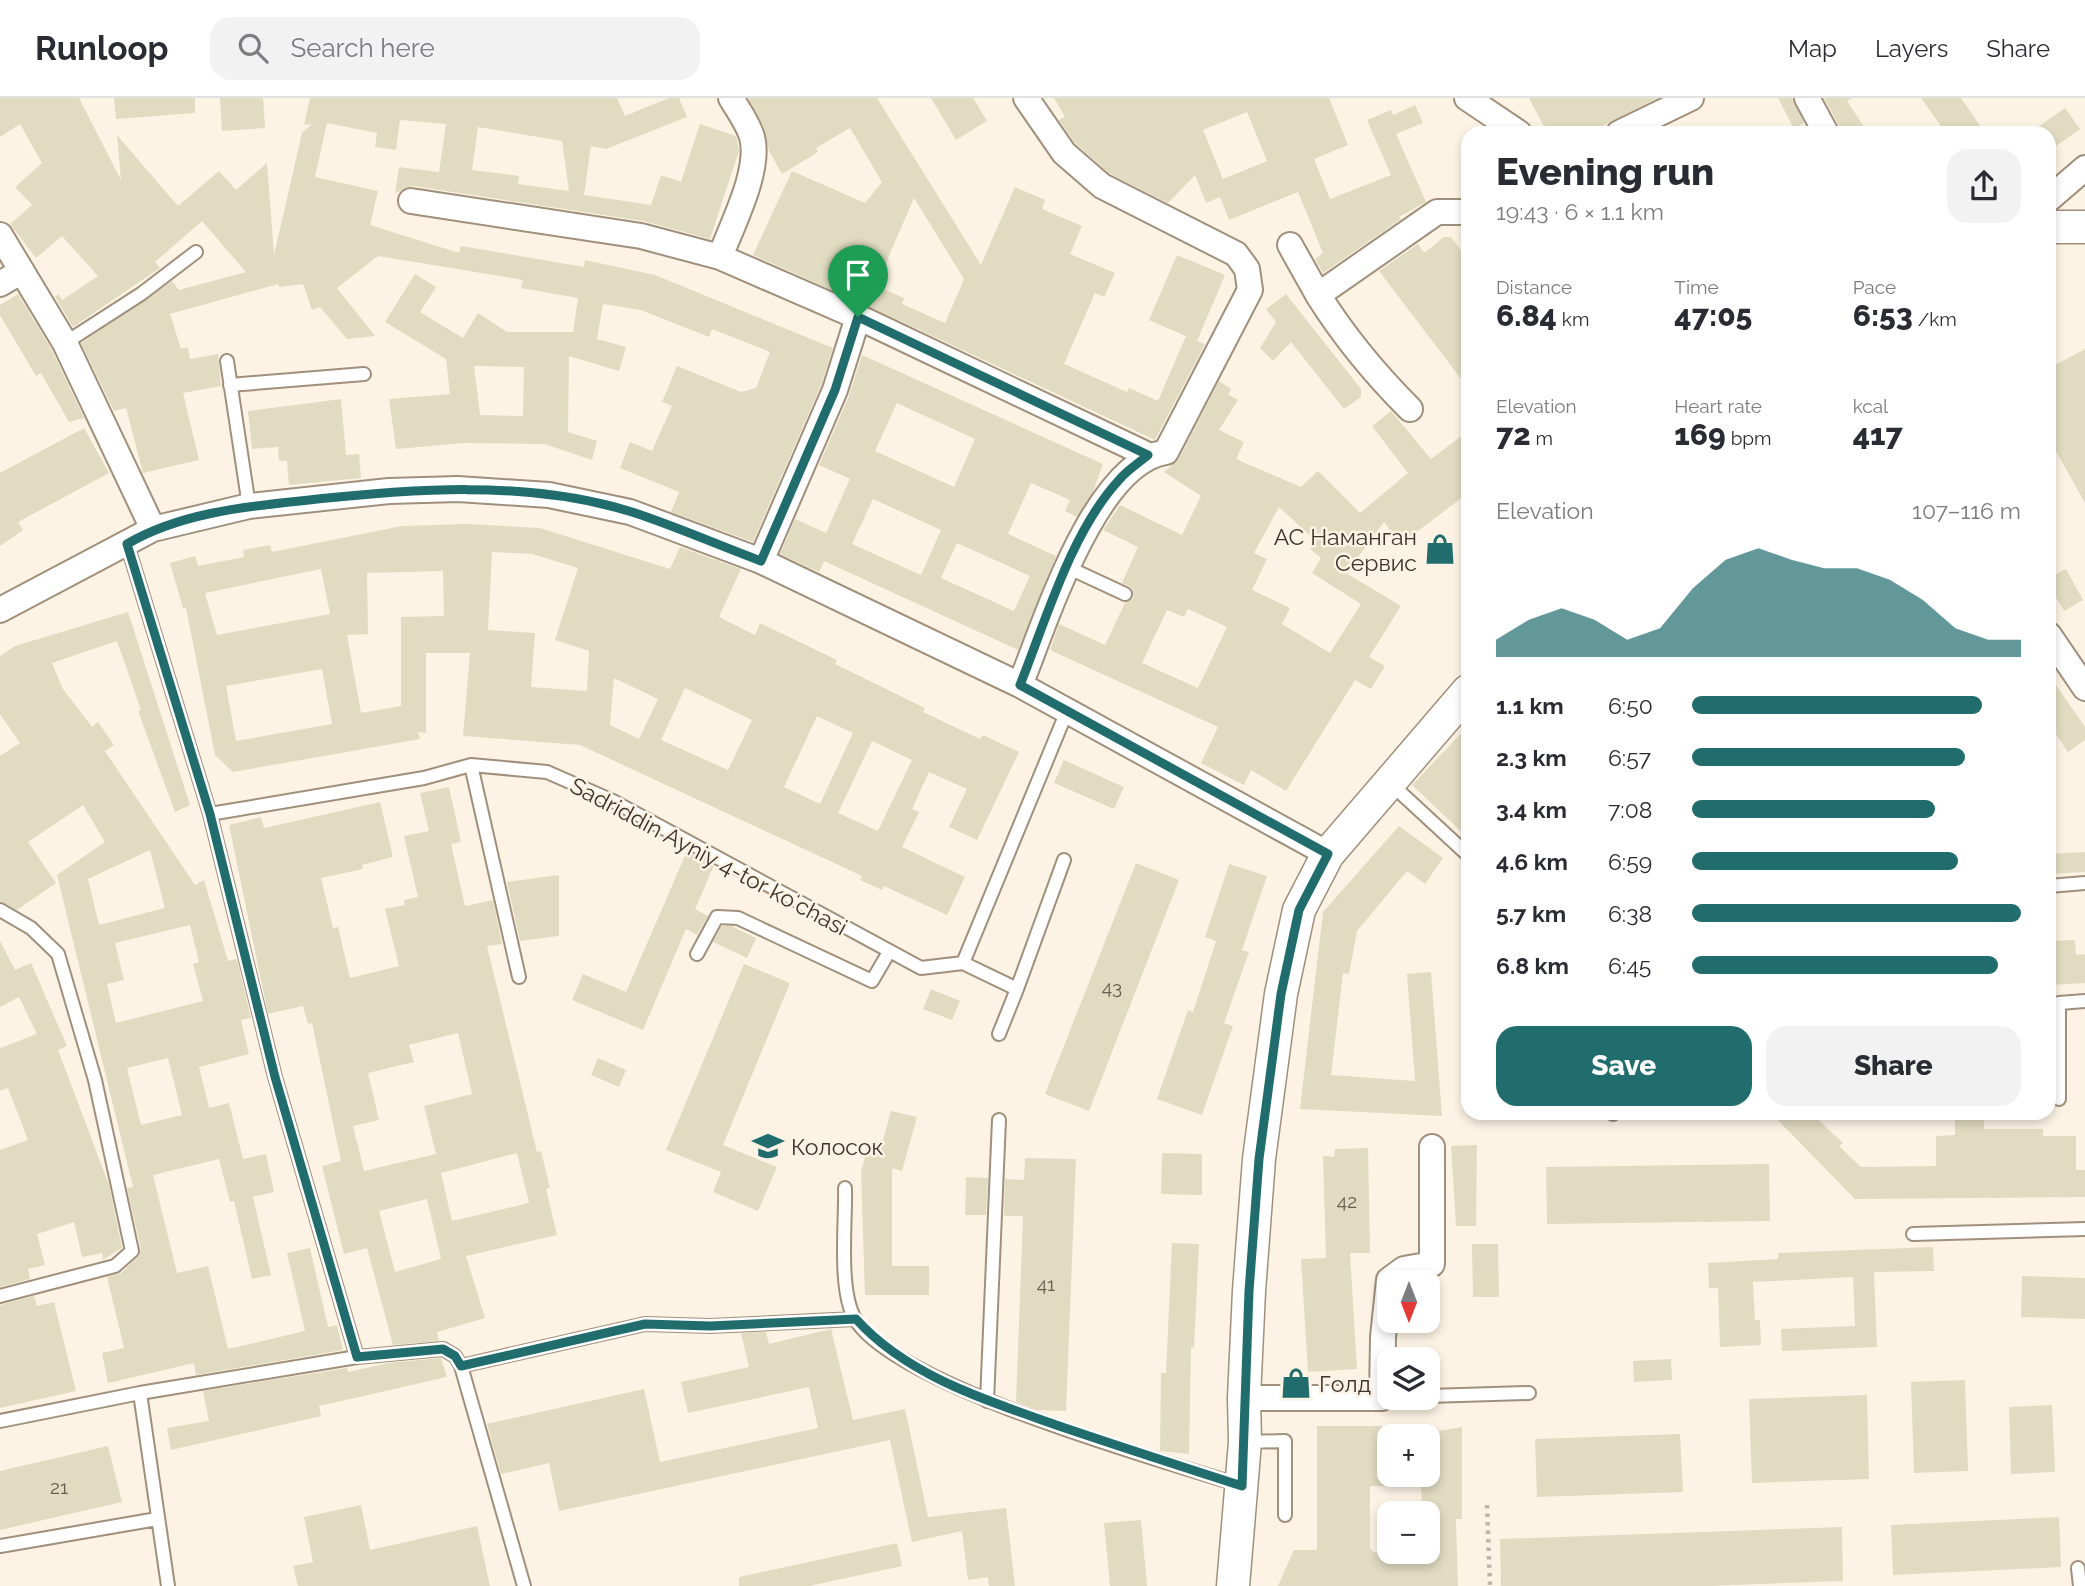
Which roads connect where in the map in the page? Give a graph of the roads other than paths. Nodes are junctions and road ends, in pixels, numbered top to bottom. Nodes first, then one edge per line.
1 (731, 98) edge
2 (1026, 98) edge
3 (1468, 98) edge
4 (1691, 98) edge
5 (1807, 98) edge
6 (1509, 126) edge
7 (1633, 126) edge
8 (1822, 126) edge
9 (2085, 168) edge
10 (2056, 193) edge
11 (411, 201) dead end
12 (1461, 212) edge
13 (2056, 227) edge
14 (2085, 227) edge
15 (0, 235) edge
16 (1290, 244) dead end
17 (195, 252) dead end
18 (720, 257) junction
19 (22, 271) junction
20 (0, 284) edge
21 (1318, 295) junction
22 (858, 317) junction
23 (65, 343) junction
24 (227, 361) dead end
25 (364, 374) dead end
26 (230, 385) junction
27 (1410, 409) dead end
28 (1148, 455) junction
29 (248, 506) junction
30 (153, 528) junction
31 (127, 544) junction
32 (761, 561) junction
33 (1068, 567) junction
34 (1125, 594) dead end
35 (0, 610) edge
36 (2056, 645) edge
37 (1020, 685) junction
38 (2085, 688) edge
39 (1461, 699) edge
40 (1066, 711) junction
41 (471, 765) junction
42 (1388, 781) junction
43 (210, 814) junction
44 (1461, 849) edge
45 (1328, 854) junction
46 (1064, 860) dead end
47 (2085, 883) edge
48 (2056, 885) edge
49 (0, 910) edge
50 (889, 952) junction
51 (697, 954) dead end
52 (963, 963) junction
53 (519, 976) dead end
54 (1017, 989) junction
55 (2085, 1001) edge
56 (999, 1034) dead end
57 (2059, 1099) dead end
58 (999, 1120) dead end
59 (1432, 1147) dead end
60 (845, 1188) dead end
61 (2085, 1229) edge
62 (1913, 1234) dead end
63 (0, 1296) edge
64 (856, 1319) junction
65 (1384, 1347) edge
66 (357, 1357) junction
67 (461, 1366) junction
68 (140, 1393) junction
69 (1529, 1393) dead end
70 (1440, 1396) edge
71 (1377, 1397) edge
72 (1244, 1398) junction
73 (987, 1401) junction
74 (0, 1422) edge
75 (1245, 1442) junction
76 (1242, 1486) junction
77 (1285, 1515) dead end
78 (157, 1519) junction
79 (0, 1546) edge
80 (2078, 1568) dead end
81 (168, 1586) edge
82 (524, 1586) edge
83 (1233, 1586) edge
84 (2080, 1586) edge

1 - 18 street
2 - 28 street
3 - 6 street
4 - 7 street
5 - 8 street
9 - 10 street
11 - 18 street
12 - 21 street
13 - 14 street
15 - 19 street
16 - 21 street
17 - 23 lane
18 - 22 street
19 - 20 street
19 - 23 street
21 - 27 street
22 - 28 street
22 - 32 street
23 - 30 street
24 - 26 lane
25 - 26 lane
26 - 29 lane
28 - 33 street
29 - 30 street
29 - 32 street
30 - 31 street
31 - 35 street
31 - 43 lane
32 - 37 street
33 - 34 lane
33 - 37 street
36 - 38 street
37 - 40 street
39 - 42 street
40 - 45 street
40 - 52 lane
41 - 43 lane, Sadriddin Ayniy 4-tor koʻchasi
41 - 50 lane, Sadriddin Ayniy 4-tor koʻchasi
41 - 53 lane
42 - 44 lane
42 - 45 street
43 - 66 lane
45 - 72 street
46 - 54 lane
47 - 48 lane
49 - 63 lane
50 - 51 lane
50 - 52 lane, Sadriddin Ayniy 4-tor koʻchasi
52 - 54 lane
54 - 56 lane
55 - 57 lane
58 - 73 lane
59 - 65 street
60 - 64 lane
61 - 62 lane
64 - 67 lane
64 - 73 lane
66 - 67 lane
66 - 68 lane
67 - 82 lane
68 - 74 lane
68 - 78 lane
69 - 70 lane
71 - 72 street
72 - 75 street
73 - 76 lane
75 - 76 street
75 - 77 lane
76 - 83 street
78 - 79 lane
78 - 81 lane
80 - 84 lane

